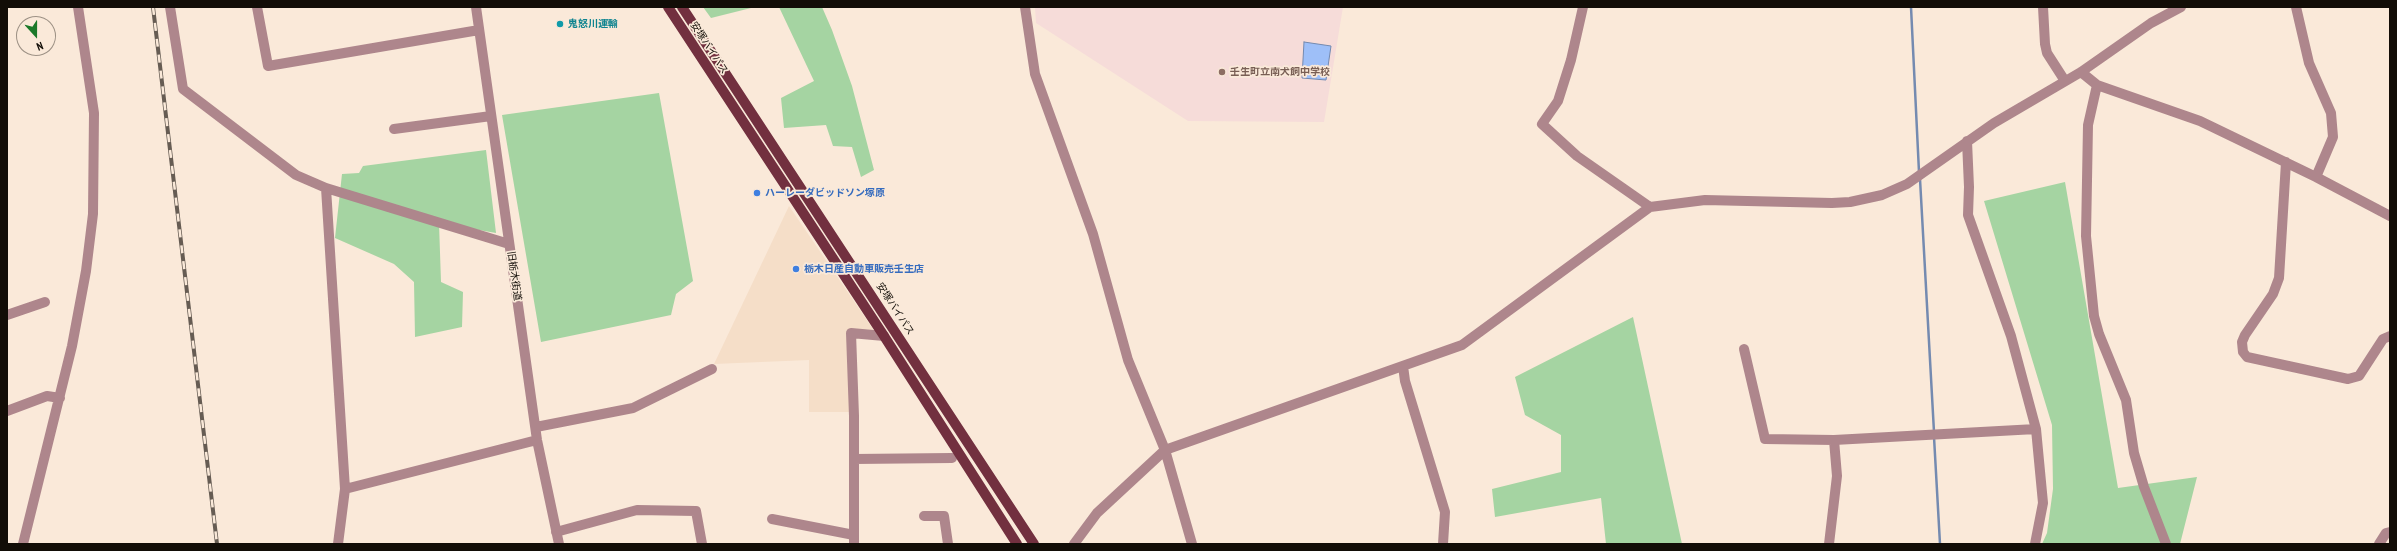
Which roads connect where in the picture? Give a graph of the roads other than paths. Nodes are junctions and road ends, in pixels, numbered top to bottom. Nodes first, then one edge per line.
1 (78, 7) edge
2 (170, 7) edge
3 (257, 7) edge
4 (476, 7) edge
5 (668, 7) edge
6 (682, 7) edge
7 (1025, 7) edge
8 (1584, 7) edge
9 (2043, 7) edge
10 (2181, 7) edge
11 (2296, 7) edge
12 (479, 30) junction
13 (2081, 72) junction
14 (2065, 80) junction
15 (2097, 85) junction
16 (491, 116) junction
17 (394, 129) dead end
18 (1967, 141) junction
19 (2286, 162) junction
20 (2316, 177) junction
21 (326, 188) junction
22 (1650, 207) junction
23 (2390, 216) edge
24 (509, 244) junction
25 (45, 302) dead end
26 (7, 315) edge
27 (884, 336) junction
28 (2390, 336) edge
29 (1744, 349) dead end
30 (1403, 366) junction
31 (712, 369) dead end
32 (60, 398) junction
33 (7, 411) edge
34 (536, 427) junction
35 (2036, 429) junction
36 (537, 440) junction
37 (1834, 440) junction
38 (1165, 450) junction
39 (952, 458) dead end
40 (854, 459) junction
41 (345, 489) junction
42 (924, 516) dead end
43 (772, 519) dead end
44 (556, 532) junction
45 (2390, 532) edge
46 (854, 539) edge
47 (23, 544) edge
48 (338, 544) edge
49 (559, 544) edge
50 (702, 544) edge
51 (948, 544) edge
52 (1017, 544) edge
53 (1034, 544) edge
54 (1074, 544) edge
55 (1192, 544) edge
56 (1443, 544) edge
57 (1829, 544) edge
58 (2035, 544) edge
59 (2166, 544) edge
60 (2379, 544) edge

1 - 32 street
2 - 21 street
3 - 12 street
4 - 12 street, 旧栃木街道
5 - 27 main road, 安塚バイパス
6 - 53 main road, 安塚バイパス
7 - 38 street
8 - 22 street
9 - 14 street
10 - 13 street
11 - 20 street
12 - 16 street, 旧栃木街道
13 - 14 street
13 - 15 street
14 - 18 street
15 - 19 street
15 - 59 street
16 - 17 street
16 - 24 street, 旧栃木街道
18 - 22 street
18 - 35 street
19 - 20 street
19 - 28 street
20 - 23 street
21 - 24 street
21 - 41 street
22 - 30 street
24 - 34 street, 旧栃木街道
25 - 26 street
27 - 40 street
27 - 52 main road, 安塚バイパス
29 - 37 street
30 - 38 street
30 - 56 street
31 - 34 street
32 - 33 street
32 - 47 street
34 - 36 street, 旧栃木街道
35 - 37 street
35 - 58 street
36 - 41 street
36 - 44 street, 旧栃木街道
37 - 57 street
38 - 54 street
38 - 55 street
39 - 40 street
40 - 46 street
41 - 48 street
42 - 51 street
43 - 46 street
44 - 49 street, 旧栃木街道
44 - 50 street
45 - 60 street

